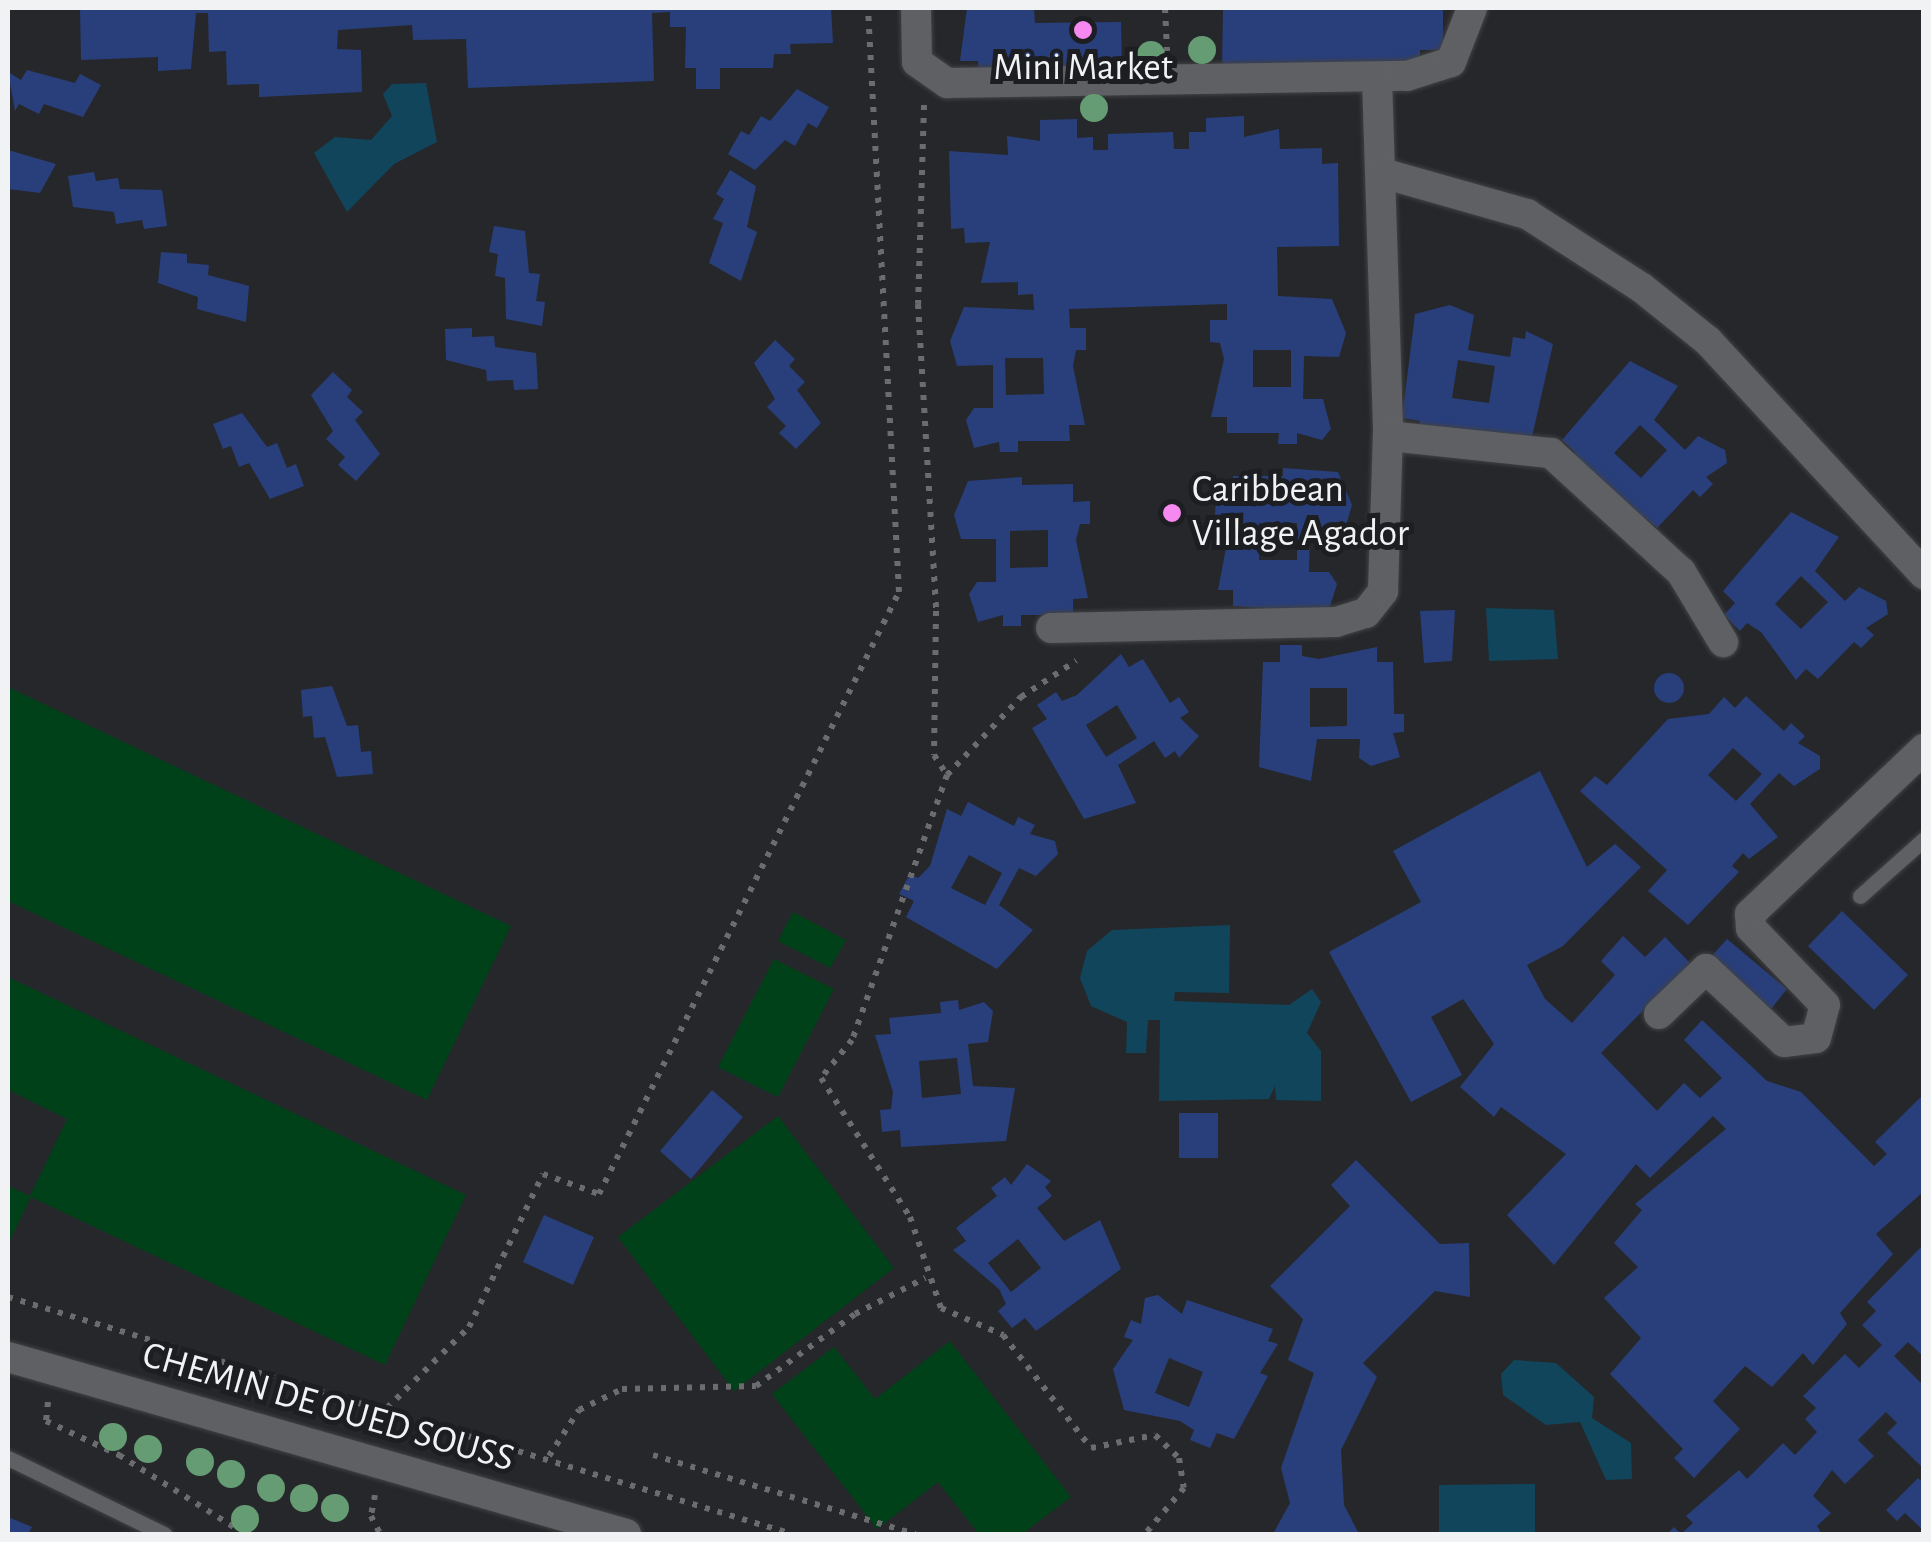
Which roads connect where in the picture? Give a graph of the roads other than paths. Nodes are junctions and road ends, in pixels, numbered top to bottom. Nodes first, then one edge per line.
1 (916, 8) edge
2 (1472, 8) edge
3 (1377, 76) junction
4 (1382, 173) junction
5 (1388, 436) junction
6 (1924, 574) edge
7 (1051, 628) dead end
8 (1723, 642) dead end
9 (1924, 749) edge
10 (1924, 839) edge
11 (1860, 896) dead end
12 (1659, 1014) dead end
13 (8, 1357) edge
14 (8, 1458) edge
15 (164, 1534) edge
16 (626, 1534) edge

1 - 3 street
2 - 3 street
3 - 4 street
4 - 5 street
4 - 6 street
5 - 7 street
5 - 8 street
9 - 12 street
10 - 11 lane
13 - 16 street, CHEMIN DE OUED SOUSS
14 - 15 lane

